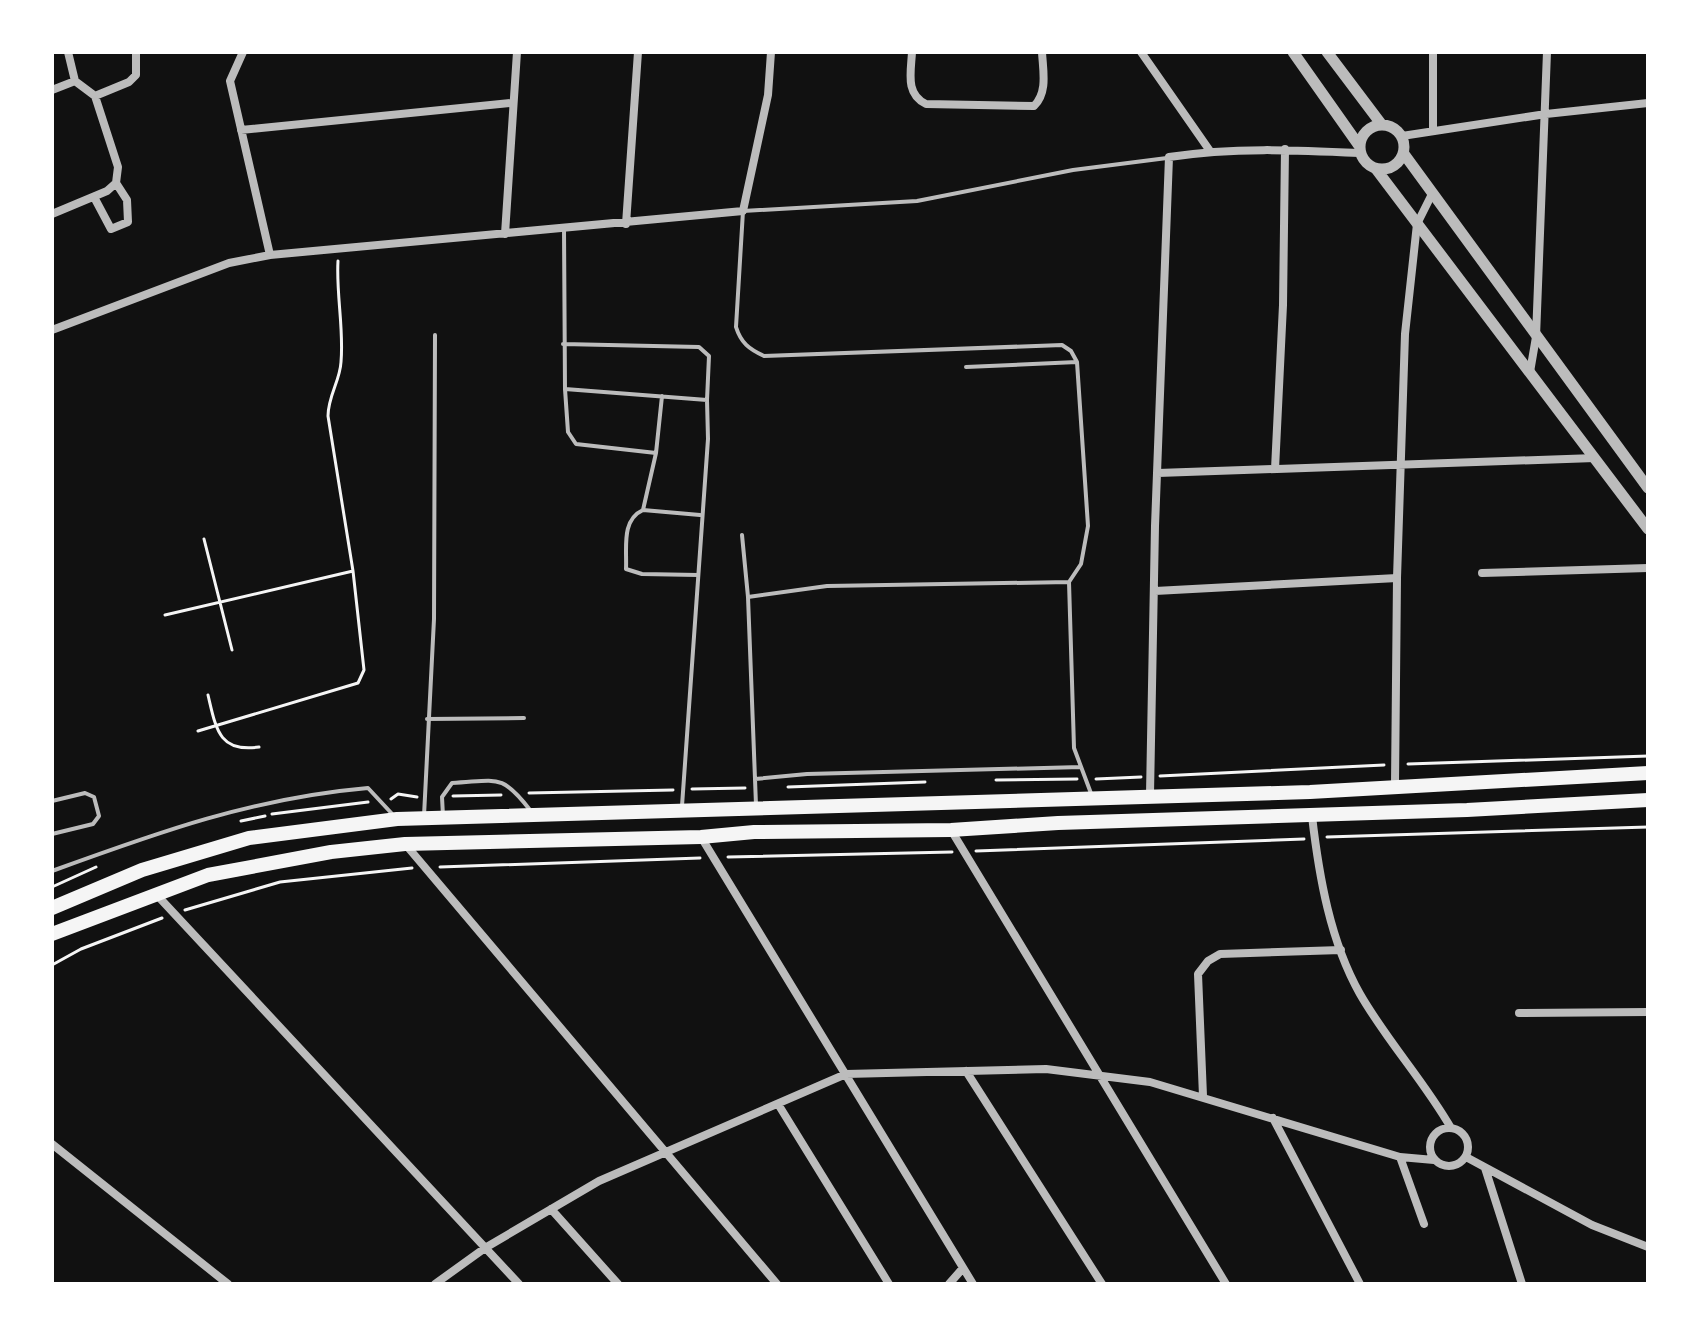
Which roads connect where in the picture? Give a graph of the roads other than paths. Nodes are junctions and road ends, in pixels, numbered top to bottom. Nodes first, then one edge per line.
1 (68, 52) edge
2 (136, 52) edge
3 (243, 52) edge
4 (517, 52) edge
5 (638, 52) edge
6 (771, 52) edge
7 (912, 52) edge
8 (1042, 52) edge
9 (1141, 52) edge
10 (1293, 52) edge
11 (1327, 52) edge
12 (1433, 52) edge
13 (1547, 52) edge
14 (75, 81) junction
15 (52, 90) edge
16 (95, 96) junction
17 (511, 103) junction
18 (1648, 103) edge
19 (1546, 114) junction
20 (1382, 125) junction
21 (241, 130) junction
22 (1433, 131) junction
23 (1402, 136) junction
24 (1285, 149) junction
25 (1360, 150) junction
26 (1210, 151) junction
27 (1404, 154) junction
28 (1169, 157) junction
29 (1376, 169) junction
30 (116, 183) junction
31 (1432, 194) junction
32 (94, 197) junction
33 (743, 211) junction
34 (52, 214) edge
35 (626, 224) junction
36 (1417, 224) junction
37 (564, 229) junction
38 (505, 234) junction
39 (270, 255) junction
40 (52, 330) edge
41 (435, 335) dead end
42 (1536, 337) junction
43 (563, 344) junction
44 (1077, 362) junction
45 (966, 367) dead end
46 (1529, 373) junction
47 (565, 389) junction
48 (662, 396) junction
49 (707, 400) junction
50 (656, 453) junction
51 (1595, 458) junction
52 (1402, 464) junction
53 (1275, 469) junction
54 (1158, 473) junction
55 (1648, 488) edge
56 (643, 510) junction
57 (701, 515) junction
58 (1648, 529) edge
59 (742, 535) dead end
60 (1648, 568) edge
61 (1482, 573) dead end
62 (698, 575) junction
63 (1397, 578) junction
64 (1069, 582) junction
65 (1155, 591) junction
66 (748, 597) junction
67 (524, 718) dead end
68 (427, 719) junction
69 (1081, 767) junction
70 (1648, 773) edge
71 (755, 779) junction
72 (1395, 784) junction
73 (1150, 794) junction
74 (1092, 796) junction
75 (1648, 800) edge
76 (52, 801) edge
77 (756, 807) junction
78 (682, 809) junction
79 (533, 815) junction
80 (1312, 816) junction
81 (443, 817) junction
82 (424, 818) junction
83 (397, 819) junction
84 (951, 830) junction
85 (52, 834) edge
86 (701, 837) junction
87 (405, 844) junction
88 (52, 871) edge
89 (155, 893) junction
90 (52, 908) edge
91 (52, 934) edge
92 (1341, 950) junction
93 (1648, 1012) edge
94 (1519, 1013) dead end
95 (966, 1071) junction
96 (846, 1074) junction
97 (1096, 1076) junction
98 (1203, 1096) junction
99 (778, 1104) junction
100 (1273, 1118) junction
101 (1451, 1128) junction
102 (52, 1144) edge
103 (663, 1150) junction
104 (1400, 1157) junction
105 (1466, 1157) junction
106 (1434, 1160) junction
107 (1485, 1168) junction
108 (551, 1209) junction
109 (1424, 1224) dead end
110 (1648, 1247) edge
111 (485, 1248) junction
112 (963, 1268) junction
113 (228, 1284) edge
114 (435, 1284) edge
115 (519, 1284) edge
116 (618, 1284) edge
117 (777, 1284) edge
118 (889, 1284) edge
119 (949, 1284) edge
120 (973, 1284) edge
121 (1102, 1284) edge
122 (1226, 1284) edge
123 (1360, 1284) edge
124 (1522, 1284) edge

1 - 14 street
2 - 16 street
3 - 21 street
4 - 17 street
5 - 35 street
6 - 33 street
7 - 8 street
9 - 26 street
10 - 25 street
11 - 20 street
12 - 22 street
13 - 19 street
14 - 15 street
14 - 16 street
16 - 30 street
17 - 21 street
17 - 38 street
18 - 19 street
19 - 22 street
19 - 42 street
20 - 23 street
20 - 25 street
21 - 39 street
22 - 23 street
23 - 27 street
24 - 25 street
24 - 26 street
24 - 53 street
25 - 29 street
26 - 28 street
27 - 29 street
27 - 31 street
28 - 33 lane
28 - 54 street
29 - 36 street
30 - 32 street
30 - 32 street
31 - 36 street
31 - 42 street
32 - 34 street
33 - 35 street
33 - 44 lane
35 - 37 street
36 - 46 street
36 - 52 street
37 - 38 street
37 - 43 lane
38 - 39 street
39 - 40 street
41 - 68 lane
42 - 46 street
42 - 55 street
43 - 47 lane
43 - 49 lane
44 - 45 lane
44 - 64 lane
46 - 51 street
47 - 48 lane
47 - 50 lane
48 - 49 lane
48 - 50 lane
49 - 57 lane
50 - 56 lane
51 - 52 street
51 - 58 street
52 - 53 street
52 - 63 street
53 - 54 street
54 - 65 street
56 - 57 lane
56 - 62 lane
57 - 62 lane
59 - 66 lane
60 - 61 street
62 - 78 lane
63 - 65 street
63 - 72 street
64 - 66 lane
64 - 69 lane
65 - 73 street
66 - 71 lane
67 - 68 lane
68 - 82 lane
69 - 71 lane
69 - 74 lane
70 - 72 main road
71 - 77 lane
72 - 73 main road
73 - 74 main road
74 - 77 main road
75 - 80 main road
76 - 85 lane
77 - 78 main road
78 - 79 main road
79 - 81 main road
79 - 81 lane
80 - 84 main road
80 - 92 street
81 - 82 main road
82 - 83 main road
83 - 88 lane
83 - 90 main road
84 - 86 main road
84 - 97 street
86 - 87 main road
86 - 96 street
87 - 89 main road
87 - 103 street
89 - 91 main road
89 - 111 street
92 - 98 street
92 - 101 street
93 - 94 street
95 - 96 street
95 - 97 street
95 - 121 street
96 - 99 street
96 - 112 street
97 - 98 street
97 - 122 street
98 - 100 street
99 - 103 street
99 - 118 street
100 - 104 street
100 - 123 street
101 - 105 street
101 - 106 street
102 - 113 street
103 - 108 street
103 - 117 street
104 - 106 street
104 - 109 street
105 - 106 street
105 - 107 street
107 - 110 street
107 - 124 street
108 - 111 street
108 - 116 street
111 - 114 street
111 - 115 street
112 - 119 street
112 - 120 street

